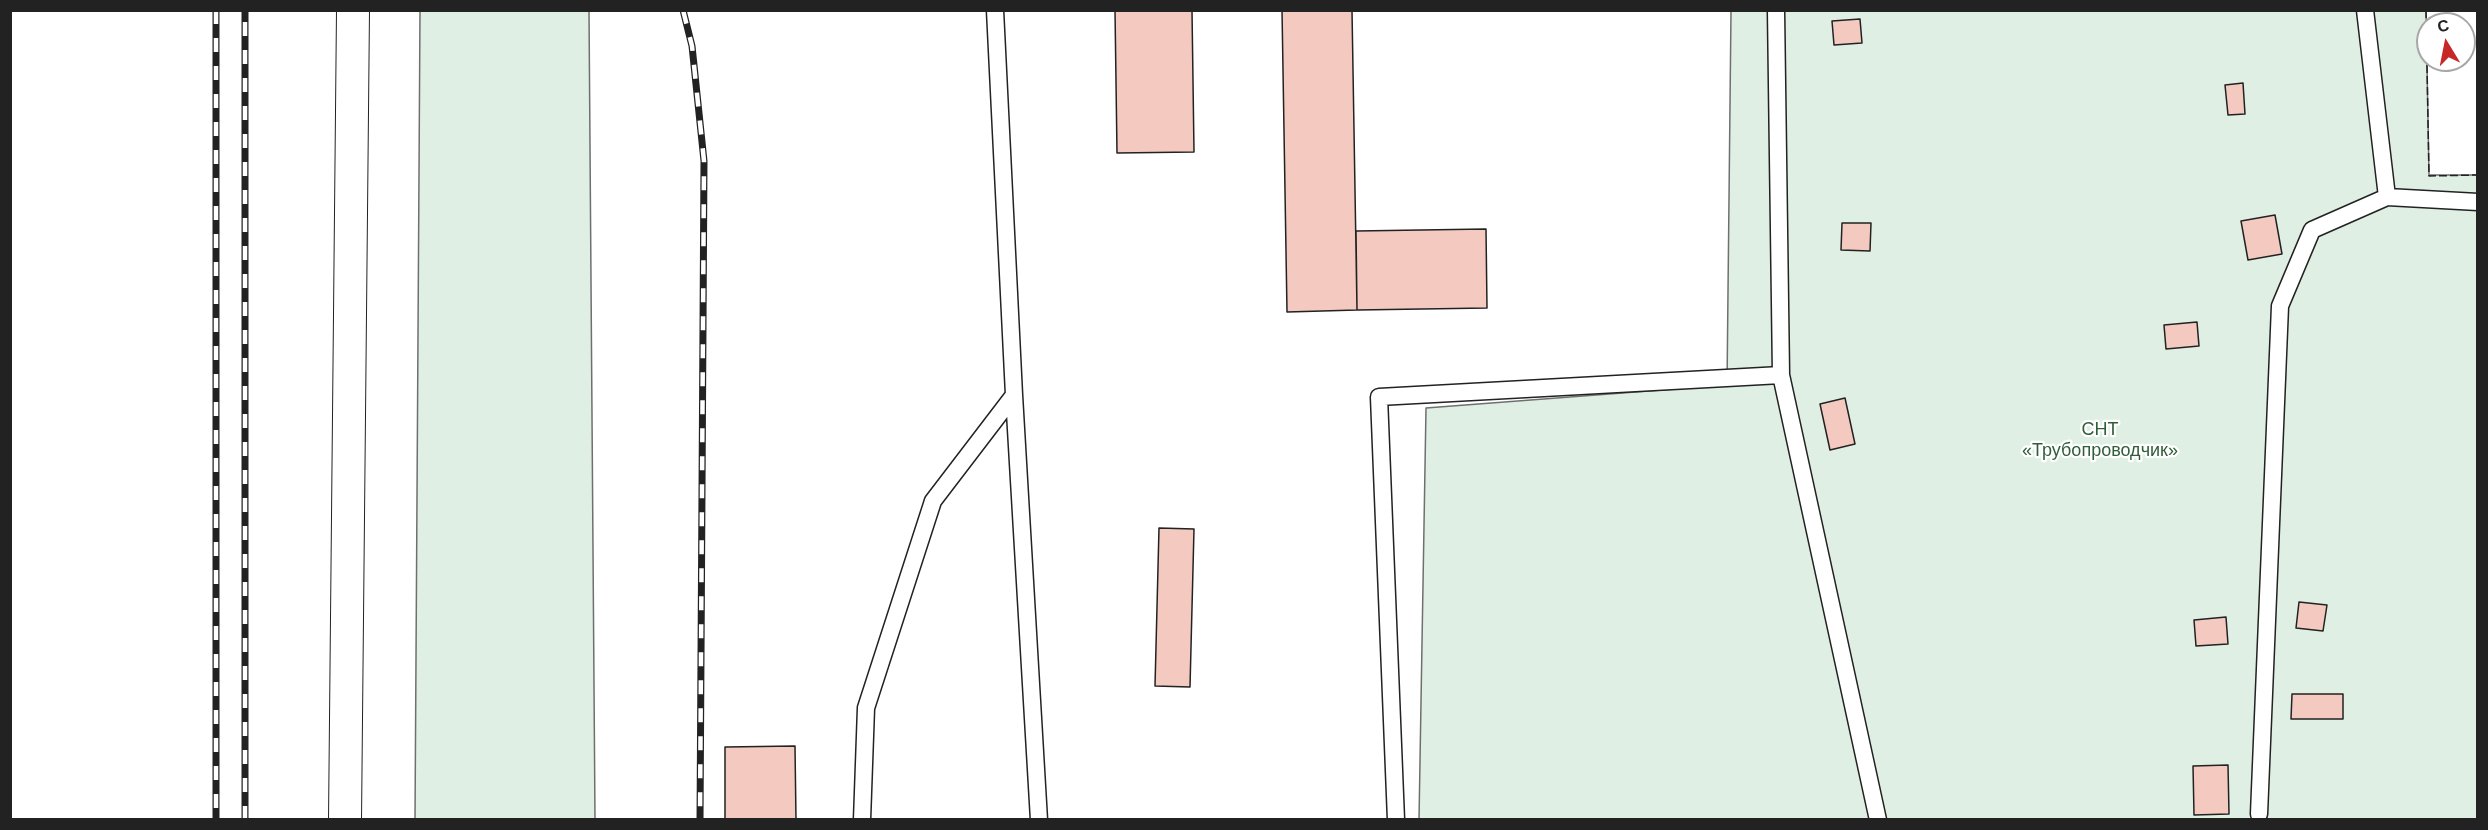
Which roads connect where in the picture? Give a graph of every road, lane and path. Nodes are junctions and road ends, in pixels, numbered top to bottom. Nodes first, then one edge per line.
1 (353, 10) edge
2 (996, 10) edge
3 (1776, 10) edge
4 (2365, 10) edge
5 (2387, 198) junction
6 (2478, 202) edge
7 (1781, 375) junction
8 (1014, 395) junction
9 (2257, 817) edge
10 (345, 819) edge
11 (862, 819) edge
12 (1039, 819) edge
13 (1396, 819) edge
14 (1878, 819) edge

1 - 10 street
2 - 8 lane
3 - 7 lane
4 - 5 lane
5 - 6 lane
5 - 9 lane
7 - 13 lane
7 - 14 lane
8 - 11 lane
8 - 12 lane

